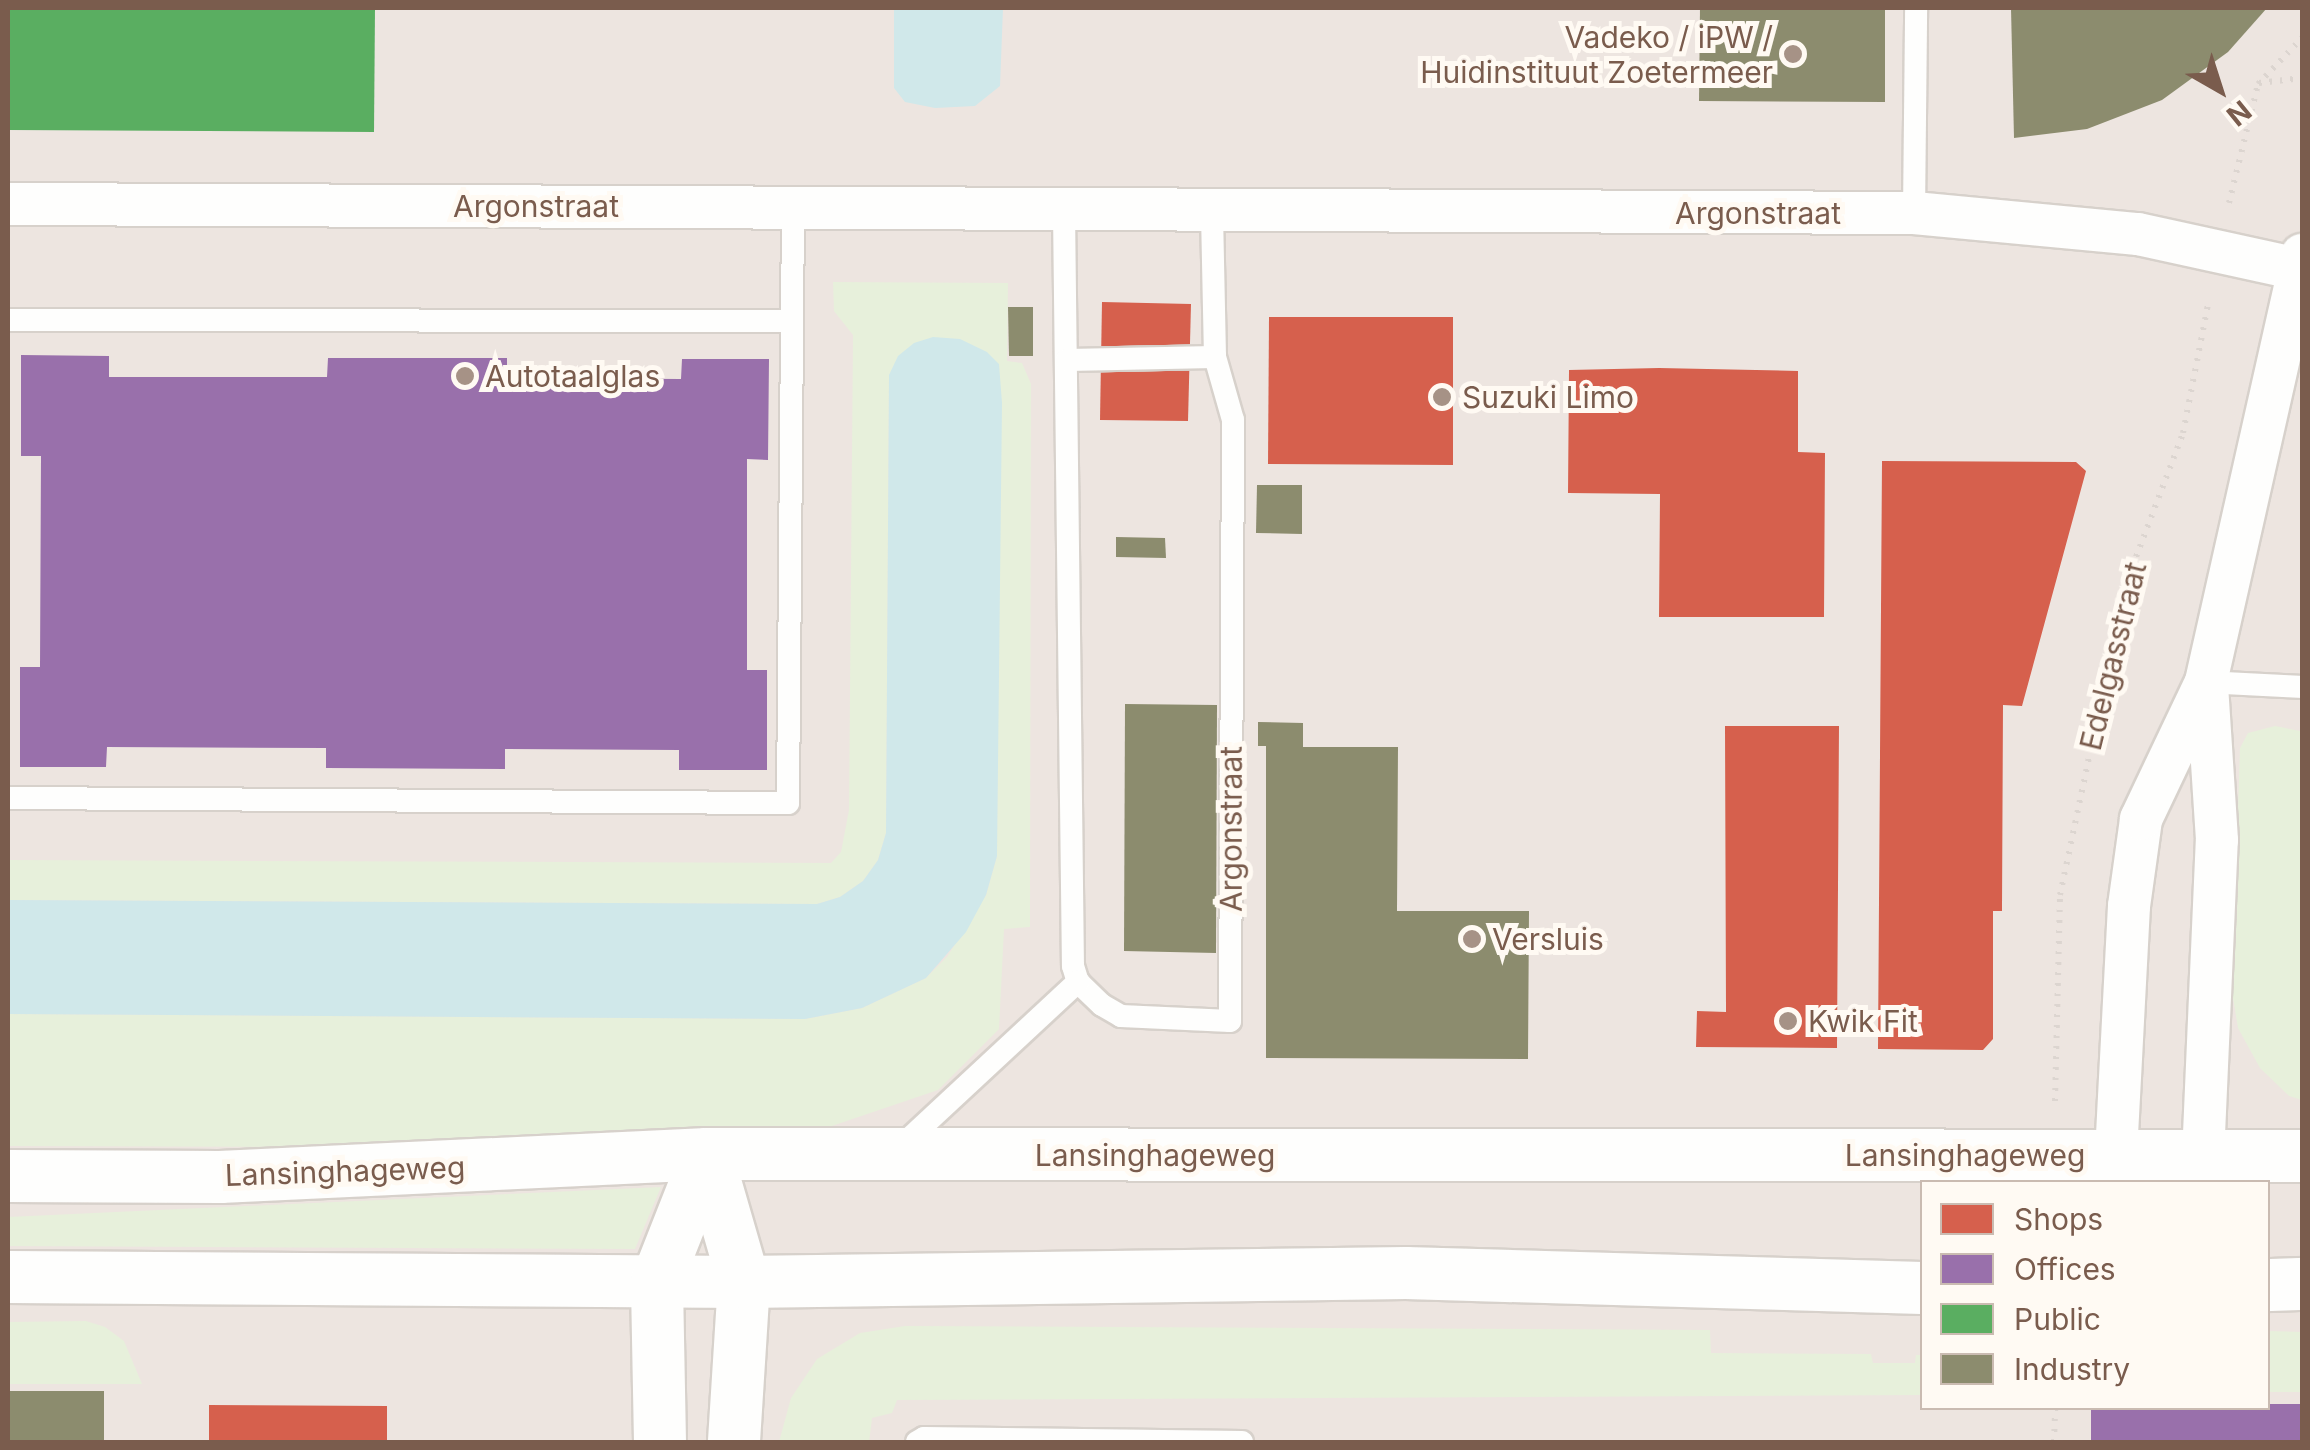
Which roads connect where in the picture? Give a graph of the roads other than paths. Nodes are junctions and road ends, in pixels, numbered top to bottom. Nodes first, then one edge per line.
1 (1916, 8) edge
2 (8, 204) edge
3 (807, 208) junction
4 (1212, 210) junction
5 (1064, 211) junction
6 (1914, 213) junction
7 (2301, 262) edge
8 (8, 320) edge
9 (792, 320) junction
10 (1216, 356) junction
11 (1067, 360) junction
12 (2206, 682) junction
13 (2302, 687) edge
14 (8, 798) edge
15 (1078, 982) junction
16 (706, 1154) junction
17 (892, 1154) junction
18 (2302, 1156) edge
19 (2120, 1168) edge
20 (2198, 1170) edge
21 (8, 1176) edge
22 (8, 1277) edge
23 (657, 1282) junction
24 (744, 1282) junction
25 (2302, 1284) edge
26 (2270, 1285) edge
27 (1920, 1288) edge
28 (660, 1442) edge
29 (734, 1442) edge
30 (918, 1442) edge
31 (1242, 1442) edge

1 - 6 lane
2 - 3 street, Argonstraat
3 - 5 street, Argonstraat
3 - 9 lane
4 - 5 street, Argonstraat
4 - 6 street, Argonstraat
4 - 10 lane, Argonstraat
5 - 11 lane
6 - 7 street, Argonstraat
7 - 12 street
8 - 9 lane
9 - 14 lane
10 - 11 lane
10 - 15 lane, Argonstraat
11 - 15 lane
12 - 13 lane
12 - 19 street
12 - 20 street
15 - 17 lane
16 - 17 street, Lansinghageweg
16 - 21 street, Lansinghageweg
16 - 23 street
16 - 24 street
17 - 19 street, Lansinghageweg
18 - 20 street, Lansinghageweg
19 - 20 street, Lansinghageweg
22 - 23 street
23 - 24 street
23 - 28 street
24 - 27 street
24 - 29 street
25 - 26 street
30 - 31 lane

